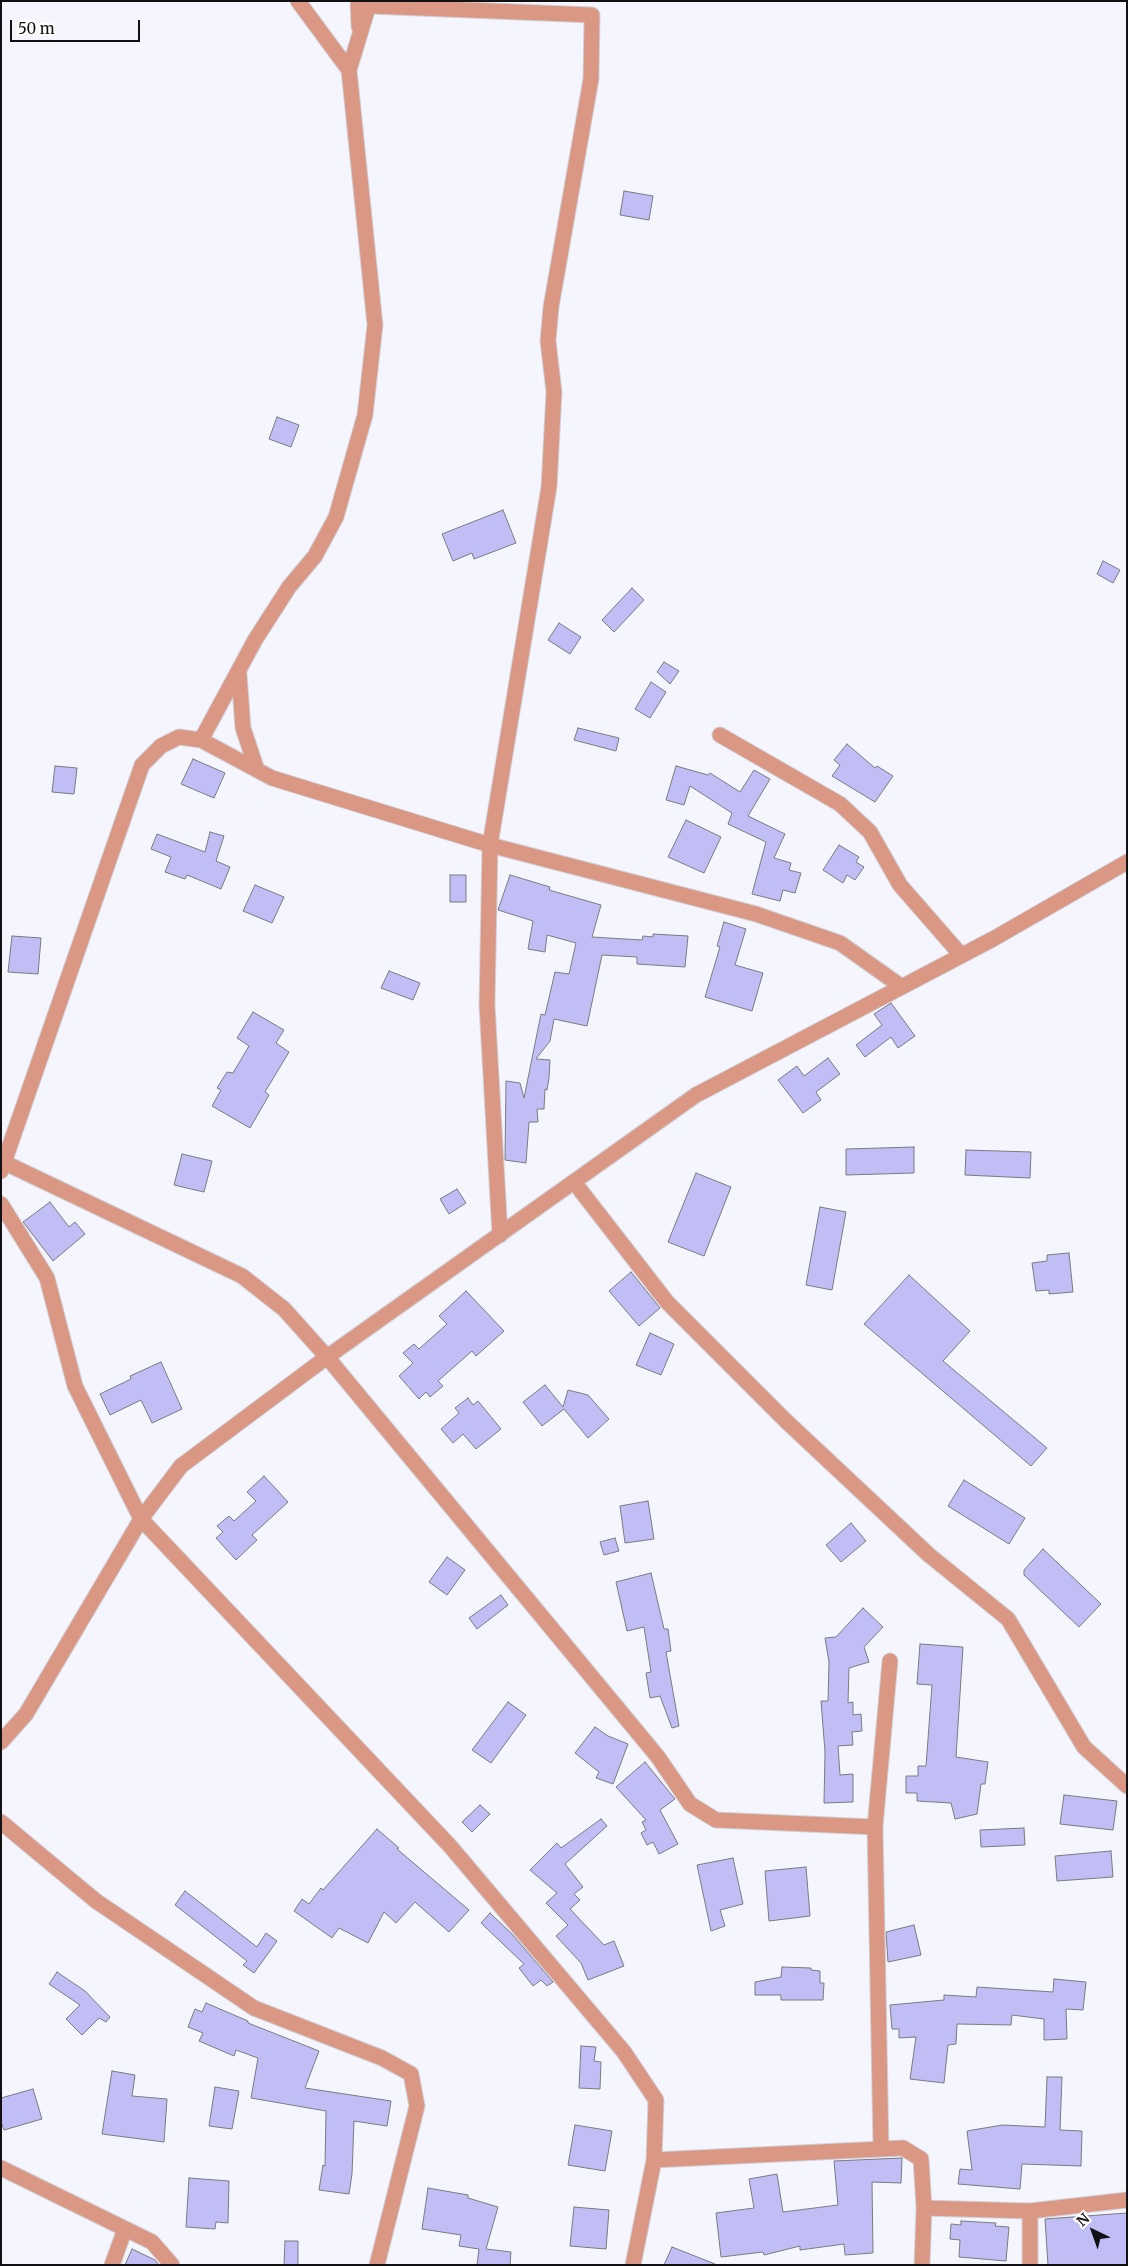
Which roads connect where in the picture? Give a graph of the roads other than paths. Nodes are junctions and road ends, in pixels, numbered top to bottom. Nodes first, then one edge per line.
1 (298, 1) edge
2 (366, 3) edge
3 (349, 70) junction
4 (238, 674) junction
5 (720, 735) dead end
6 (202, 740) junction
7 (257, 770) junction
8 (490, 846) junction
9 (1127, 862) edge
10 (961, 955) junction
11 (902, 986) junction
12 (2, 1165) edge
13 (574, 1182) junction
14 (1, 1204) edge
15 (500, 1235) junction
16 (327, 1357) junction
17 (141, 1520) junction
18 (890, 1661) dead end
19 (1, 1742) edge
20 (1127, 1786) edge
21 (1, 1822) edge
22 (875, 1827) junction
23 (881, 2149) junction
24 (654, 2160) junction
25 (1, 2168) edge
26 (1127, 2200) edge
27 (924, 2208) junction
28 (1030, 2211) junction
29 (125, 2229) junction
30 (112, 2265) edge
31 (172, 2265) edge
32 (378, 2265) edge
33 (633, 2265) edge
34 (922, 2265) edge
35 (1030, 2265) edge

1 - 3 street
2 - 3 street
2 - 8 street
3 - 4 street
4 - 6 street
4 - 7 street
5 - 10 street
6 - 7 street
6 - 12 street
7 - 8 street
8 - 11 street
8 - 15 street
9 - 10 street
10 - 11 street
11 - 13 street
12 - 16 street
13 - 15 street
13 - 20 street
14 - 17 street
15 - 16 street
16 - 17 street
16 - 22 street
17 - 19 street
17 - 24 street
18 - 22 street
21 - 32 street
22 - 23 street
23 - 24 street
23 - 27 street
24 - 33 street
25 - 29 street
26 - 28 street
27 - 28 street
27 - 34 street
28 - 35 street
29 - 30 street
29 - 31 street

